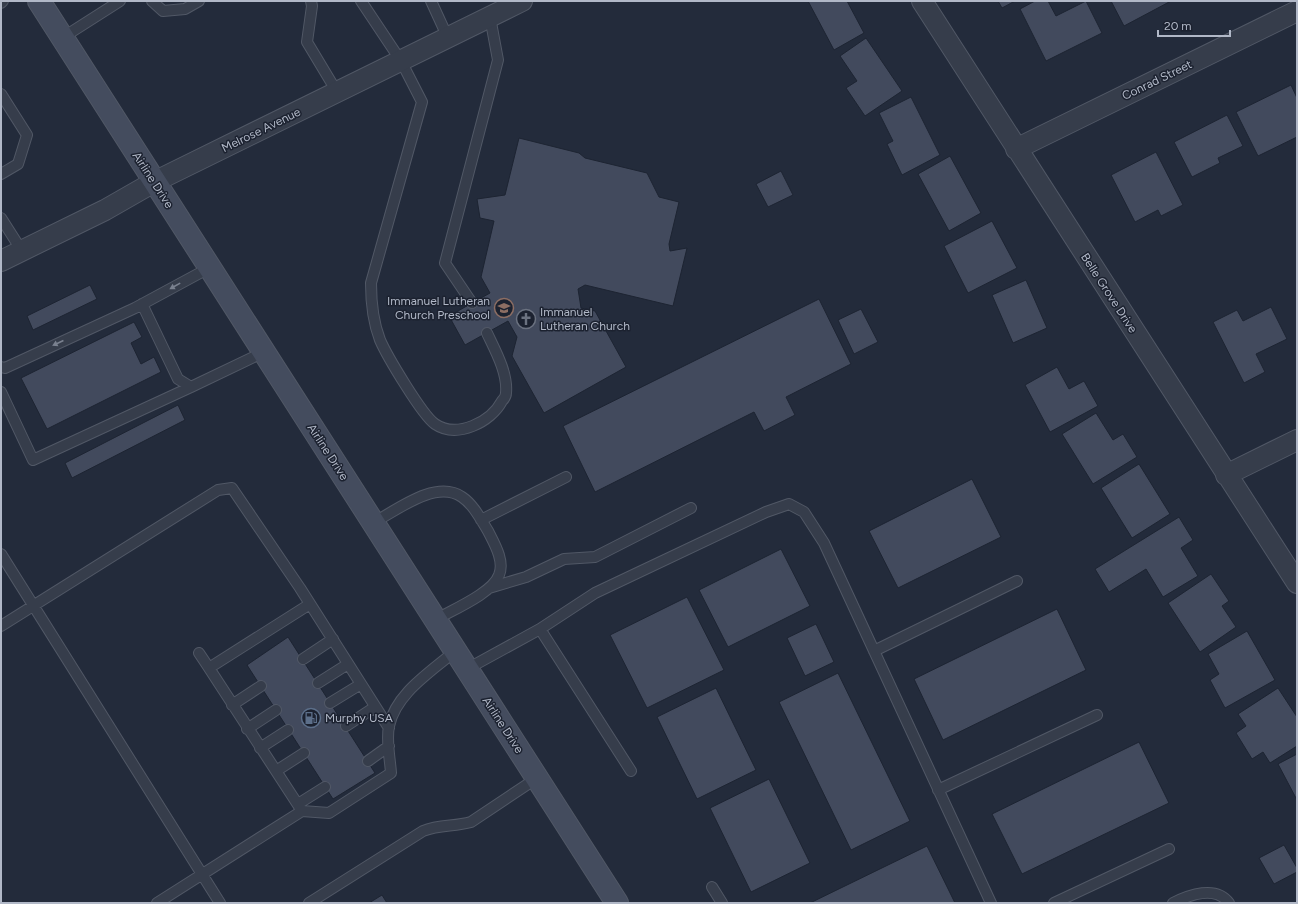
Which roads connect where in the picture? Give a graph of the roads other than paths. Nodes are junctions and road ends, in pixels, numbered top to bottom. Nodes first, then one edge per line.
1 (39, 1) edge
2 (120, 1) edge
3 (152, 1) edge
4 (199, 1) edge
5 (311, 1) edge
6 (361, 1) edge
7 (431, 1) edge
8 (522, 1) edge
9 (922, 1) edge
10 (1297, 11) edge
11 (490, 17) junction
12 (62, 38) junction
13 (448, 38) junction
14 (401, 61) junction
15 (337, 92) junction
16 (1, 94) edge
17 (1016, 149) junction
18 (1, 174) edge
19 (154, 182) junction
20 (1, 218) edge
21 (22, 251) junction
22 (1, 261) edge
23 (209, 268) junction
24 (472, 303) dead end
25 (142, 304) junction
26 (487, 333) dead end
27 (264, 352) junction
28 (3, 367) edge
29 (191, 387) junction
30 (1, 392) edge
31 (1297, 440) edge
32 (1226, 475) junction
33 (566, 477) dead end
34 (691, 508) dead end
35 (481, 520) junction
36 (373, 523) junction
37 (1, 554) edge
38 (1017, 581) dead end
39 (1297, 583) edge
40 (489, 588) junction
41 (310, 604) junction
42 (33, 605) junction
43 (435, 620) junction
44 (1, 626) edge
45 (540, 629) junction
46 (332, 639) junction
47 (455, 651) junction
48 (874, 651) junction
49 (199, 653) dead end
50 (303, 659) dead end
51 (348, 664) junction
52 (209, 668) junction
53 (467, 669) junction
54 (318, 683) dead end
55 (361, 684) junction
56 (260, 686) dead end
57 (330, 703) dead end
58 (232, 705) junction
59 (375, 707) junction
60 (276, 710) dead end
61 (1097, 715) dead end
62 (346, 726) dead end
63 (389, 728) junction
64 (247, 729) junction
65 (288, 730) dead end
66 (389, 746) junction
67 (260, 748) junction
68 (304, 753) dead end
69 (368, 761) dead end
70 (276, 771) junction
71 (631, 771) dead end
72 (537, 778) junction
73 (325, 787) dead end
74 (938, 790) junction
75 (300, 808) junction
76 (1169, 849) dead end
77 (202, 874) junction
78 (712, 887) dead end
79 (157, 903) edge
80 (220, 903) edge
81 (309, 903) edge
82 (617, 903) edge
83 (722, 903) edge
84 (991, 903) edge
85 (1054, 903) edge
86 (1173, 903) edge
87 (1229, 903) edge

1 - 12 main road, Airline Drive
2 - 12 lane
3 - 4 lane
5 - 15 lane
6 - 14 lane
7 - 13 lane
8 - 11 street, Melrose Avenue
9 - 17 street, Belle Grove Drive
10 - 17 street, Conrad Street
11 - 13 street, Melrose Avenue
11 - 24 lane
12 - 19 main road, Airline Drive
13 - 14 street, Melrose Avenue
14 - 15 street, Melrose Avenue
14 - 26 lane
15 - 19 street, Melrose Avenue
16 - 18 lane
17 - 32 street, Belle Grove Drive
19 - 21 street, Melrose Avenue
19 - 23 main road, Airline Drive
20 - 21 lane
21 - 22 street, Melrose Avenue
23 -> 25 lane
23 - 27 main road, Airline Drive
25 -> 28 lane
25 - 29 lane
27 - 29 lane
27 - 36 main road, Airline Drive
29 - 30 lane
31 - 32 street
32 - 39 street, Belle Grove Drive
33 - 35 lane
34 - 40 lane
35 - 36 lane
35 - 40 lane
36 - 43 main road, Airline Drive
37 - 42 lane
38 - 48 lane
40 - 43 lane
41 - 42 lane
41 - 46 lane
41 - 52 lane
42 - 44 lane
42 - 77 lane
43 - 47 main road, Airline Drive
45 - 48 lane
45 - 53 lane
45 - 71 lane
46 - 50 lane
46 - 51 lane
47 - 53 main road, Airline Drive
47 - 63 lane
48 - 74 lane
49 - 52 lane
51 - 54 lane
51 - 55 lane
52 - 58 lane
53 - 72 main road, Airline Drive
55 - 57 lane
55 - 59 lane
56 - 58 lane
58 - 64 lane
59 - 62 lane
59 - 63 lane
60 - 64 lane
61 - 74 lane
63 - 66 lane
64 - 67 lane
65 - 67 lane
66 - 69 lane
66 - 75 lane
67 - 70 lane
68 - 70 lane
70 - 75 lane
72 - 81 lane
72 - 82 main road, Airline Drive
73 - 75 lane
74 - 84 lane
75 - 77 lane
76 - 85 lane
77 - 79 lane
77 - 80 lane
78 - 83 lane
86 - 87 lane

